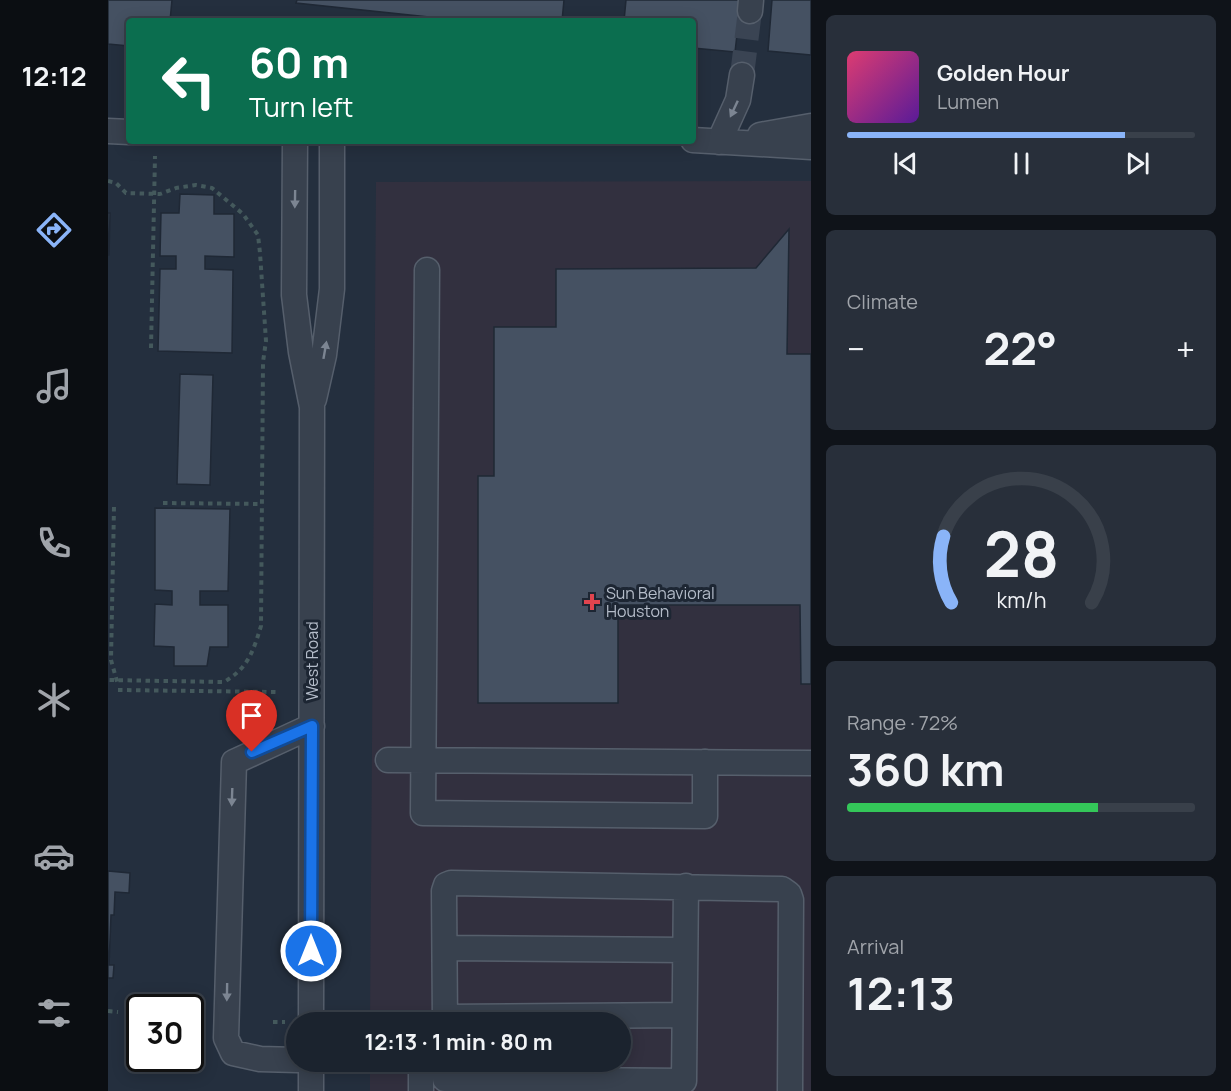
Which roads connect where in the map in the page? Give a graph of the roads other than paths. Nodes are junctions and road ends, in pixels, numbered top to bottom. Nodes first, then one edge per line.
1 (742, 75) tunnel mouth
2 (811, 126) edge
3 (108, 131) edge
4 (126, 132) edge
5 (696, 140) edge
6 (719, 142) junction
7 (295, 144) edge
8 (332, 144) edge
9 (811, 147) edge
10 (426, 270) dead end
11 (312, 407) junction
12 (312, 726) junction
13 (388, 760) dead end
14 (422, 761) junction
15 (705, 762) junction
16 (811, 763) edge
17 (686, 886) junction
18 (446, 948) junction
19 (685, 950) junction
20 (311, 1012) edge
21 (445, 1012) edge
22 (684, 1015) junction
23 (631, 1016) edge
24 (286, 1060) edge
25 (311, 1072) edge
26 (421, 1072) edge
27 (445, 1072) edge
28 (311, 1091) edge
29 (421, 1091) edge
30 (790, 1091) edge

1 -> 6 street
2 - 6 street
3 - 4 street
5 - 6 street
6 - 9 street
7 -> 11 street, West Road
11 -> 8 street, West Road
10 - 14 street
11 - 12 street, West Road
12 - 20 street, West Road
12 -> 24 street
13 - 14 street
14 - 15 street
14 - 15 street
15 - 16 street
17 - 18 street
17 - 19 street
17 - 30 street
18 - 19 street
18 - 21 street
19 - 22 street
22 - 23 street
22 - 27 street
25 - 28 street
26 - 29 street

